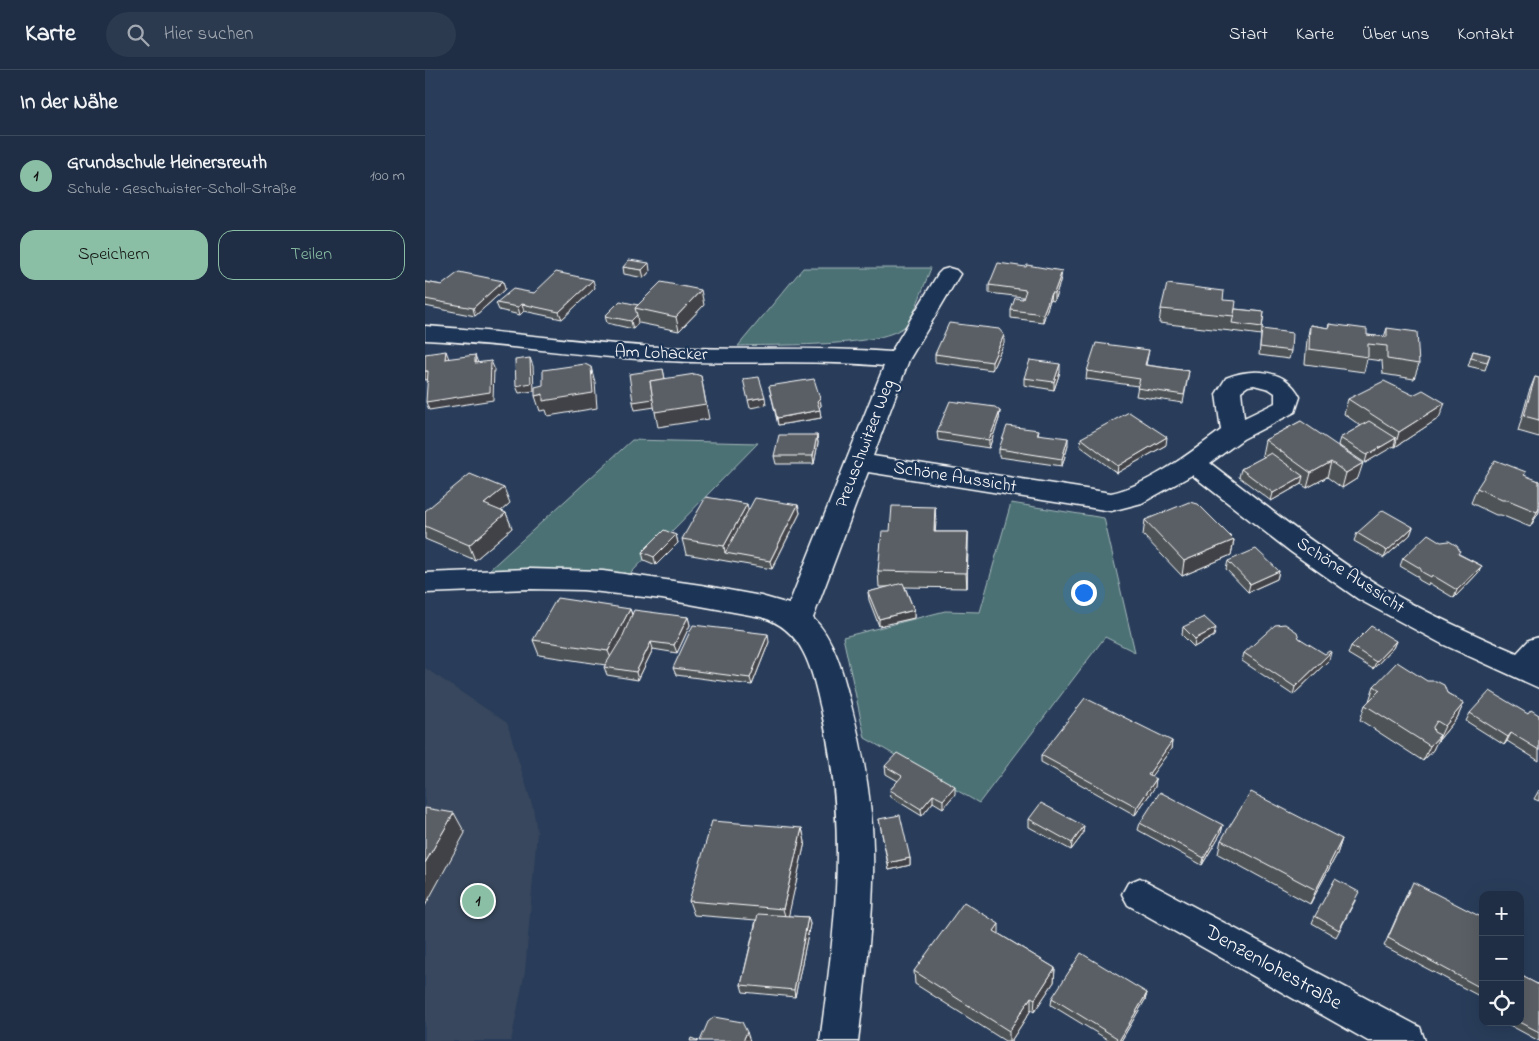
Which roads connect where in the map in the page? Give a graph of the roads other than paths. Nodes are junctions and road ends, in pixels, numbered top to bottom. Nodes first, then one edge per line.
1 (949, 274) dead end
2 (425, 333) edge
3 (898, 360) junction
4 (1234, 433) dead end
5 (858, 462) junction
6 (1193, 463) junction
7 (425, 583) edge
8 (797, 621) junction
9 (1533, 664) edge
10 (1140, 894) dead end
11 (839, 1041) edge
12 (1406, 1041) edge

1 - 3 street, Preuschwitzer Weg
2 - 3 street, Am Lohacker
3 - 5 street, Preuschwitzer Weg
4 - 6 street, Schöne Aussicht
5 - 6 street, Schöne Aussicht
5 - 8 street, Preuschwitzer Weg
6 - 9 street, Schöne Aussicht
7 - 8 street
8 - 11 street
10 - 12 street, Denzenlohestraße

